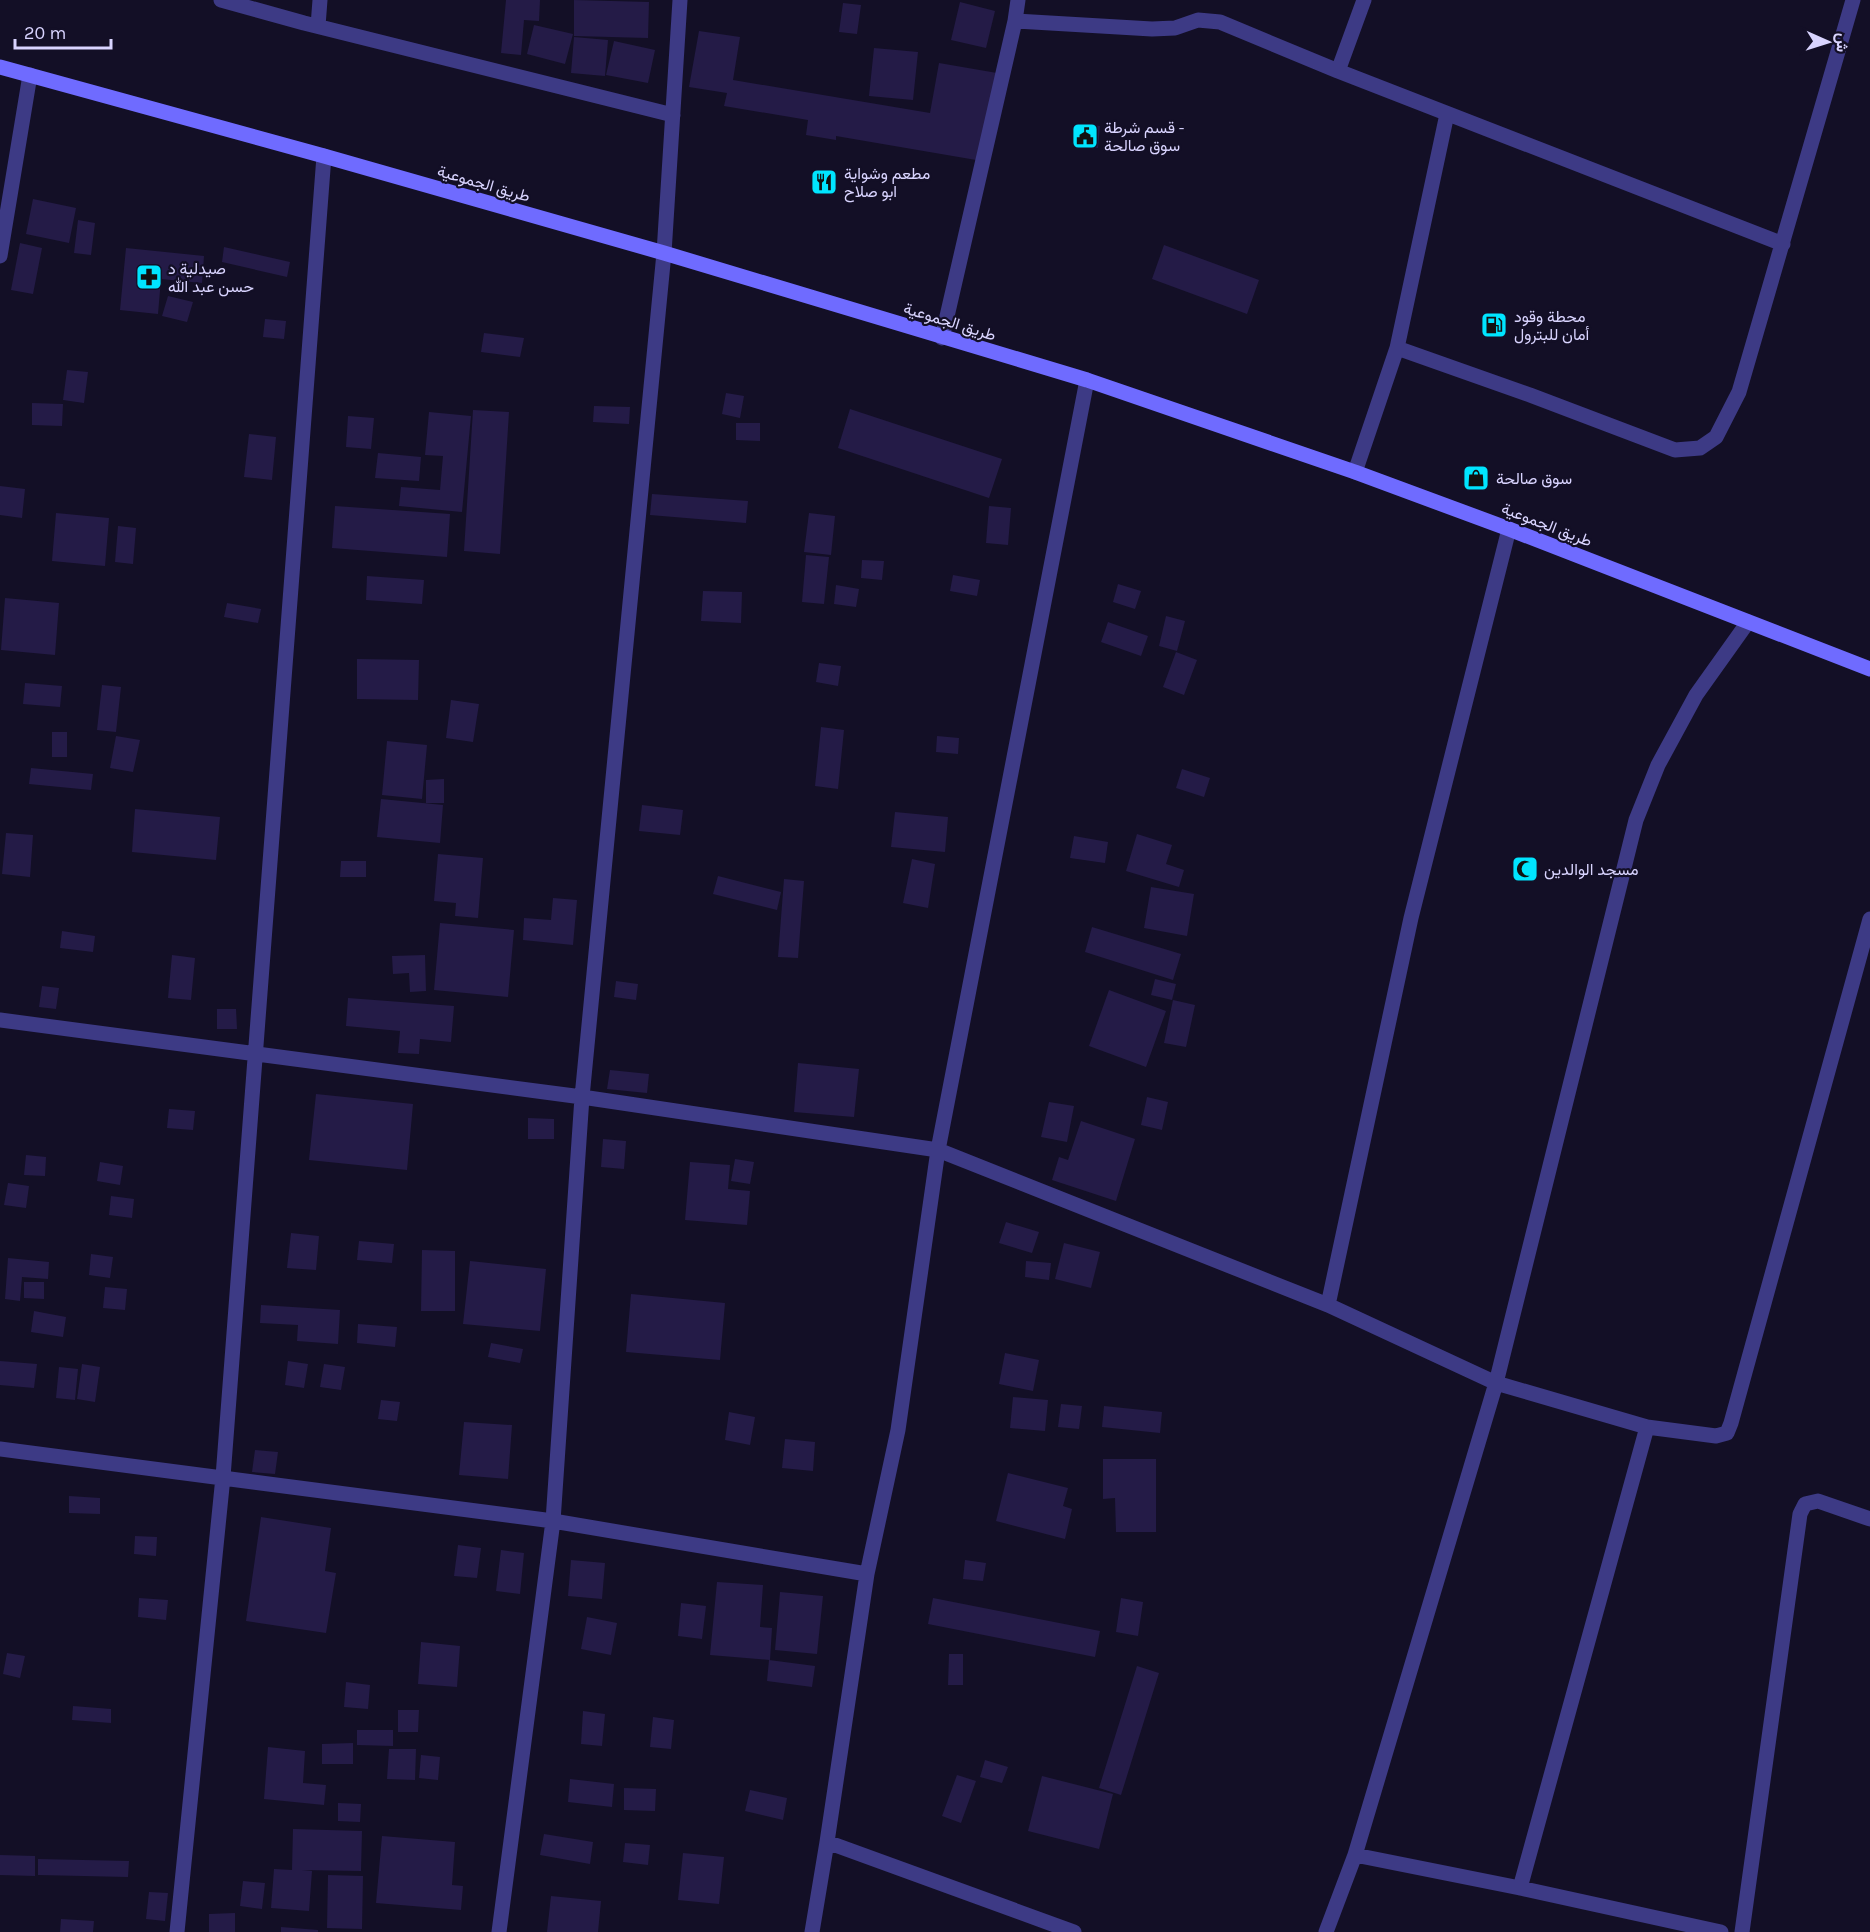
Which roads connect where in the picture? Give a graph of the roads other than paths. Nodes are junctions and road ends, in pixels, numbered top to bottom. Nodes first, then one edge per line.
1 (221, 0) edge
2 (320, 0) edge
3 (680, 0) edge
4 (1018, 0) edge
5 (1364, 0) edge
6 (1853, 0) edge
7 (1015, 21) junction
8 (318, 26) junction
9 (0, 67) edge
10 (1338, 71) junction
11 (30, 75) junction
12 (1448, 114) junction
13 (673, 115) junction
14 (324, 156) junction
15 (1783, 244) junction
16 (664, 253) junction
17 (0, 256) edge
18 (942, 338) junction
19 (1397, 348) junction
20 (1087, 380) junction
21 (1355, 472) junction
22 (1509, 529) junction
23 (1748, 622) junction
24 (1870, 669) edge
25 (1870, 919) edge
26 (0, 1020) edge
27 (255, 1053) junction
28 (582, 1097) junction
29 (938, 1150) junction
30 (1328, 1305) junction
31 (1496, 1383) junction
32 (1647, 1427) junction
33 (0, 1449) edge
34 (223, 1477) junction
35 (1870, 1519) edge
36 (553, 1521) junction
37 (867, 1574) junction
38 (827, 1842) junction
39 (1355, 1855) junction
40 (1520, 1888) junction
41 (177, 1932) edge
42 (499, 1932) edge
43 (812, 1932) edge
44 (1074, 1932) edge
45 (1326, 1932) edge
46 (1721, 1932) edge
47 (1742, 1932) edge

1 - 8 street
2 - 8 street
3 - 13 street
4 - 7 street
5 - 10 street
6 - 15 street
7 - 10 street
7 - 18 street
8 - 13 street
9 - 11 main road, طريق الجموعية
10 - 12 street
11 - 14 main road, طريق الجموعية
11 - 17 street
12 - 15 street
12 - 19 street
13 - 16 street
14 - 16 main road, طريق الجموعية
14 - 27 street
15 - 19 street
16 - 18 main road, طريق الجموعية
16 - 28 street
18 - 20 main road, طريق الجموعية
19 - 21 street
20 - 21 main road, طريق الجموعية
20 - 29 street
21 - 22 main road, طريق الجموعية
22 - 23 main road, طريق الجموعية
22 - 30 street
23 - 24 main road, طريق الجموعية
23 - 31 street
25 - 32 street
26 - 27 street
27 - 28 street
27 - 34 street
28 - 29 street
28 - 36 street
29 - 30 street
29 - 37 street
30 - 31 street
31 - 32 street
31 - 39 street
32 - 40 street
33 - 34 street
34 - 36 street
34 - 41 street
35 - 47 street
36 - 37 street
36 - 42 street
37 - 38 street
38 - 43 street
38 - 44 street
39 - 40 street
39 - 45 street
40 - 46 street

